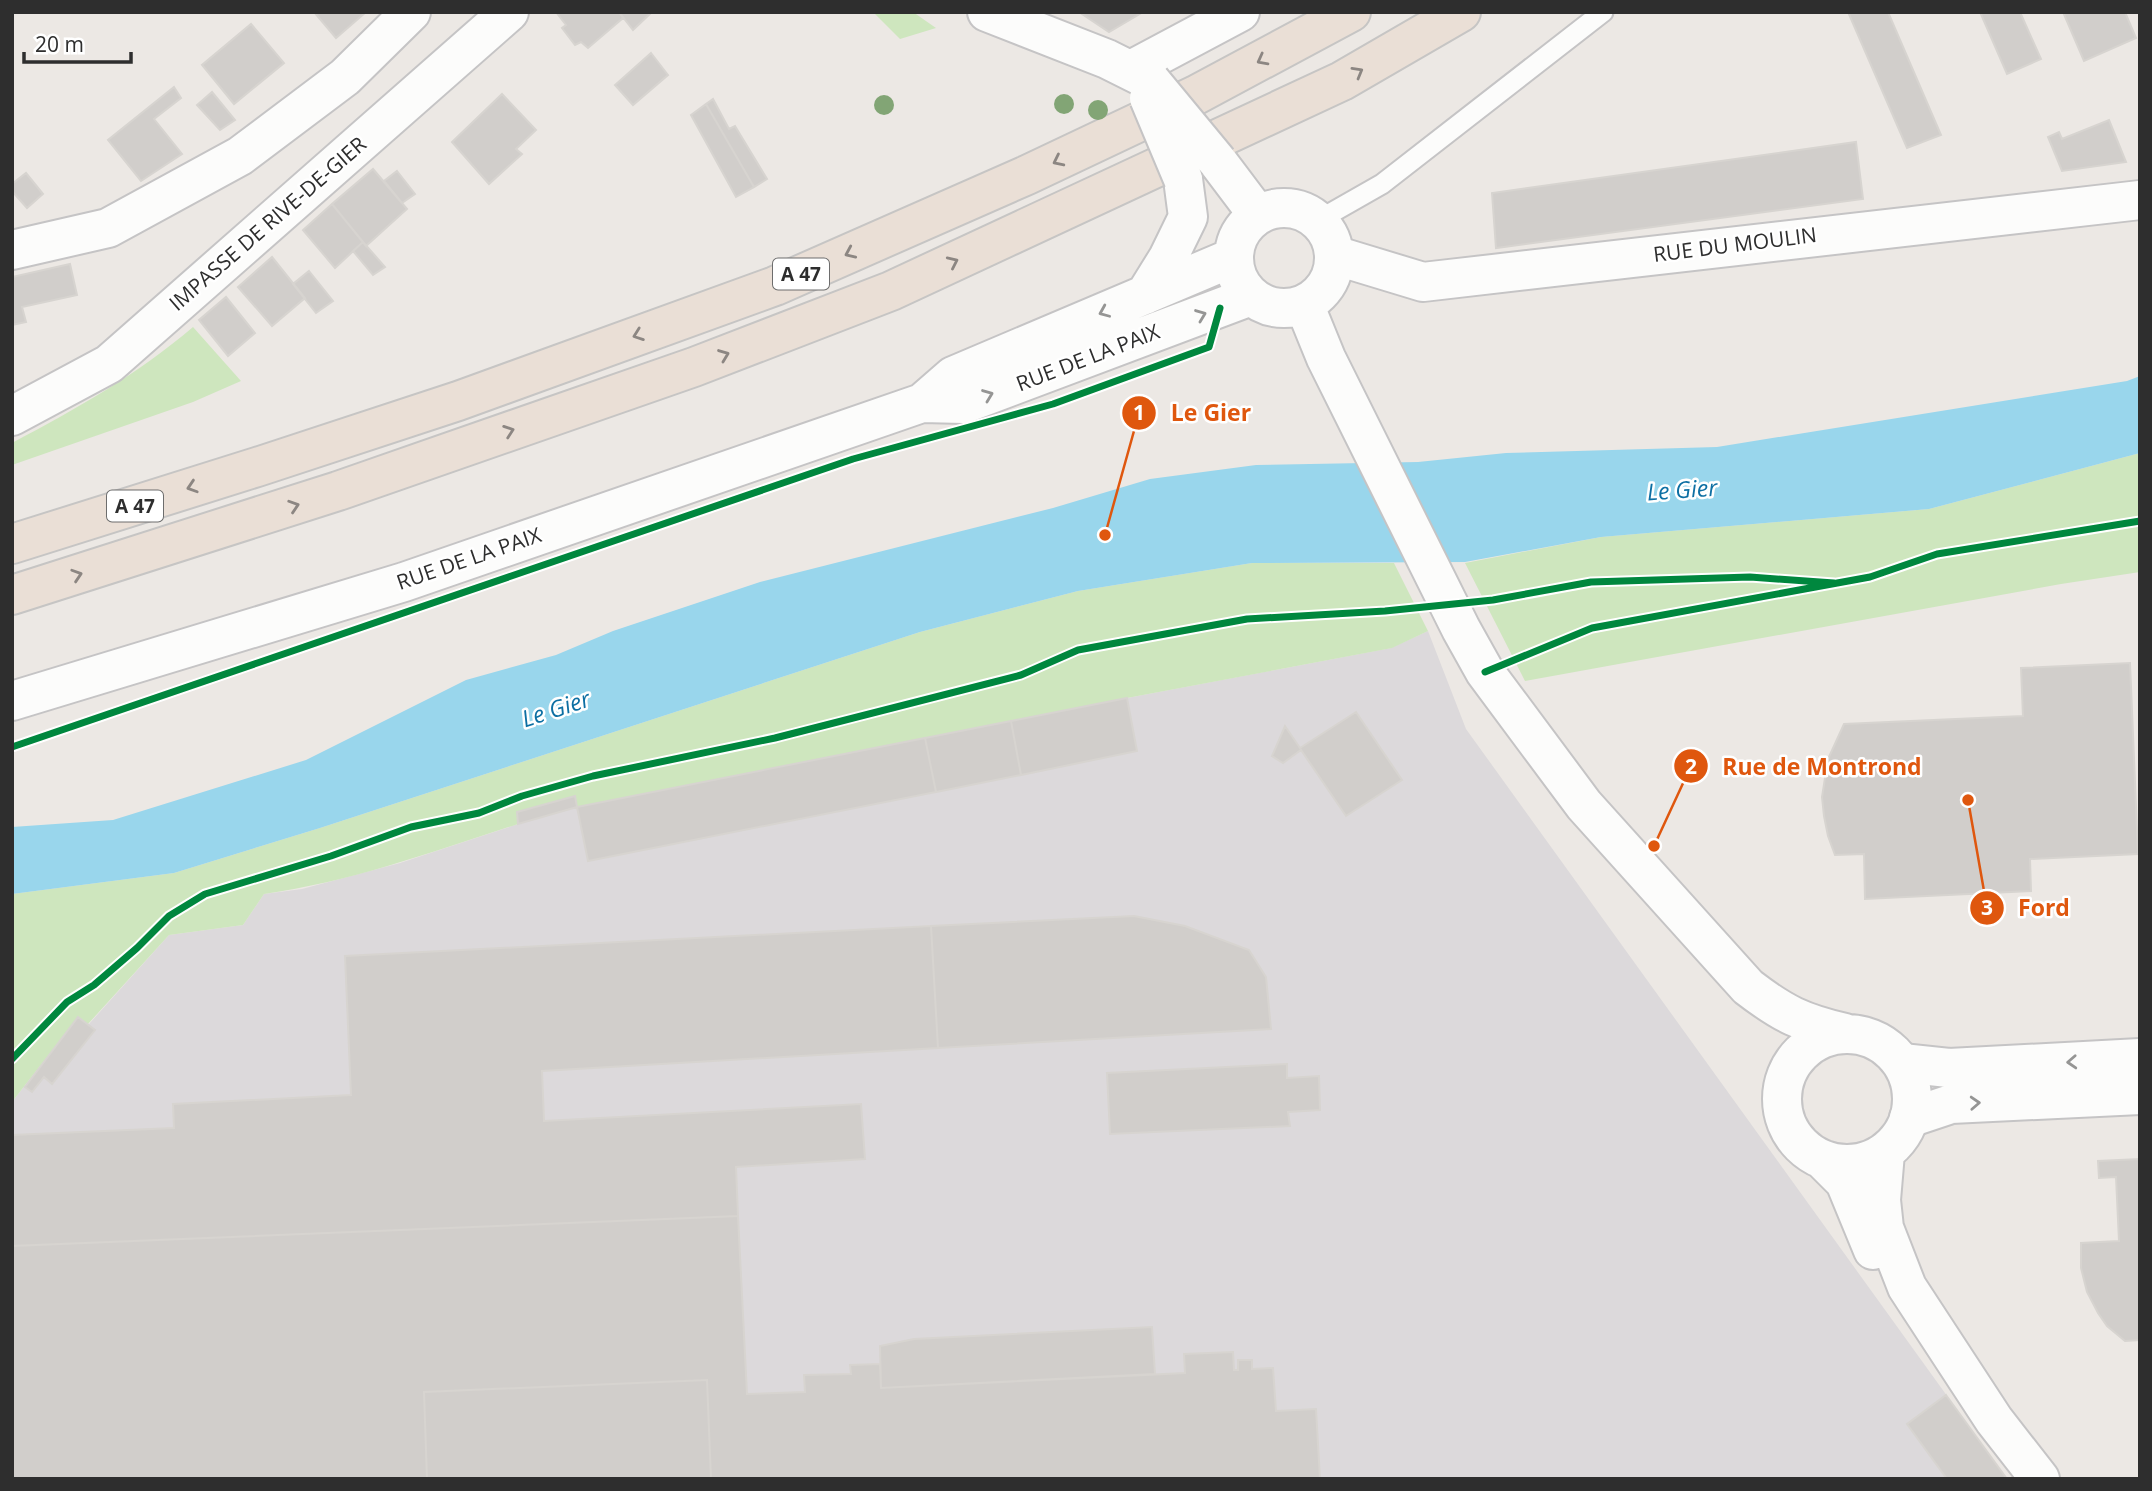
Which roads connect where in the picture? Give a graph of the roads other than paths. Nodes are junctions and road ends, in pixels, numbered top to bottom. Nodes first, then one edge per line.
1 (411, 12) edge
2 (509, 12) edge
3 (987, 12) edge
4 (1240, 12) edge
5 (1351, 12) edge
6 (1461, 12) edge
7 (1603, 12) edge
8 (1143, 81) junction
9 (2140, 200) edge
10 (1258, 215) junction
11 (1317, 221) junction
12 (12, 250) edge
13 (1334, 255) junction
14 (1234, 257) junction
15 (1145, 295) junction
16 (1251, 296) junction
17 (1304, 304) junction
18 (922, 403) junction
19 (12, 416) edge
20 (12, 544) edge
21 (12, 595) edge
22 (12, 701) edge
23 (1748, 987) junction
24 (1845, 1033) junction
25 (2140, 1058) edge
26 (1902, 1063) junction
27 (1782, 1087) junction
28 (2140, 1095) edge
29 (1909, 1118) junction
30 (1885, 1153) junction
31 (1822, 1159) junction
32 (1907, 1287) junction
33 (2040, 1479) edge

1 - 12 main road
2 - 19 main road, IMPASSE DE RIVE-DE-GIER
3 - 8 main road
4 - 8 main road
5 -> 20 highway, A 47
21 -> 6 highway, A 47
7 - 11 lane
8 - 10 main road, bridge
8 - 15 main road, bridge
9 - 13 main road, RUE DU MOULIN
10 - 11 main road
10 - 14 main road
11 - 13 main road
13 - 17 main road
14 - 15 main road, RUE DE LA PAIX
14 - 16 main road
15 -> 18 main road, RUE DE LA PAIX
16 - 17 main road
18 -> 16 main road, RUE DE LA PAIX
17 - 23 main road
18 - 22 main road, RUE DE LA PAIX
23 - 24 main road
23 - 27 main road
24 - 26 main road
24 - 27 main road
25 -> 26 main road
26 - 29 main road
27 - 31 main road
29 -> 28 main road
29 - 30 main road
30 - 31 main road
30 - 32 main road
31 - 32 main road
32 - 33 main road

